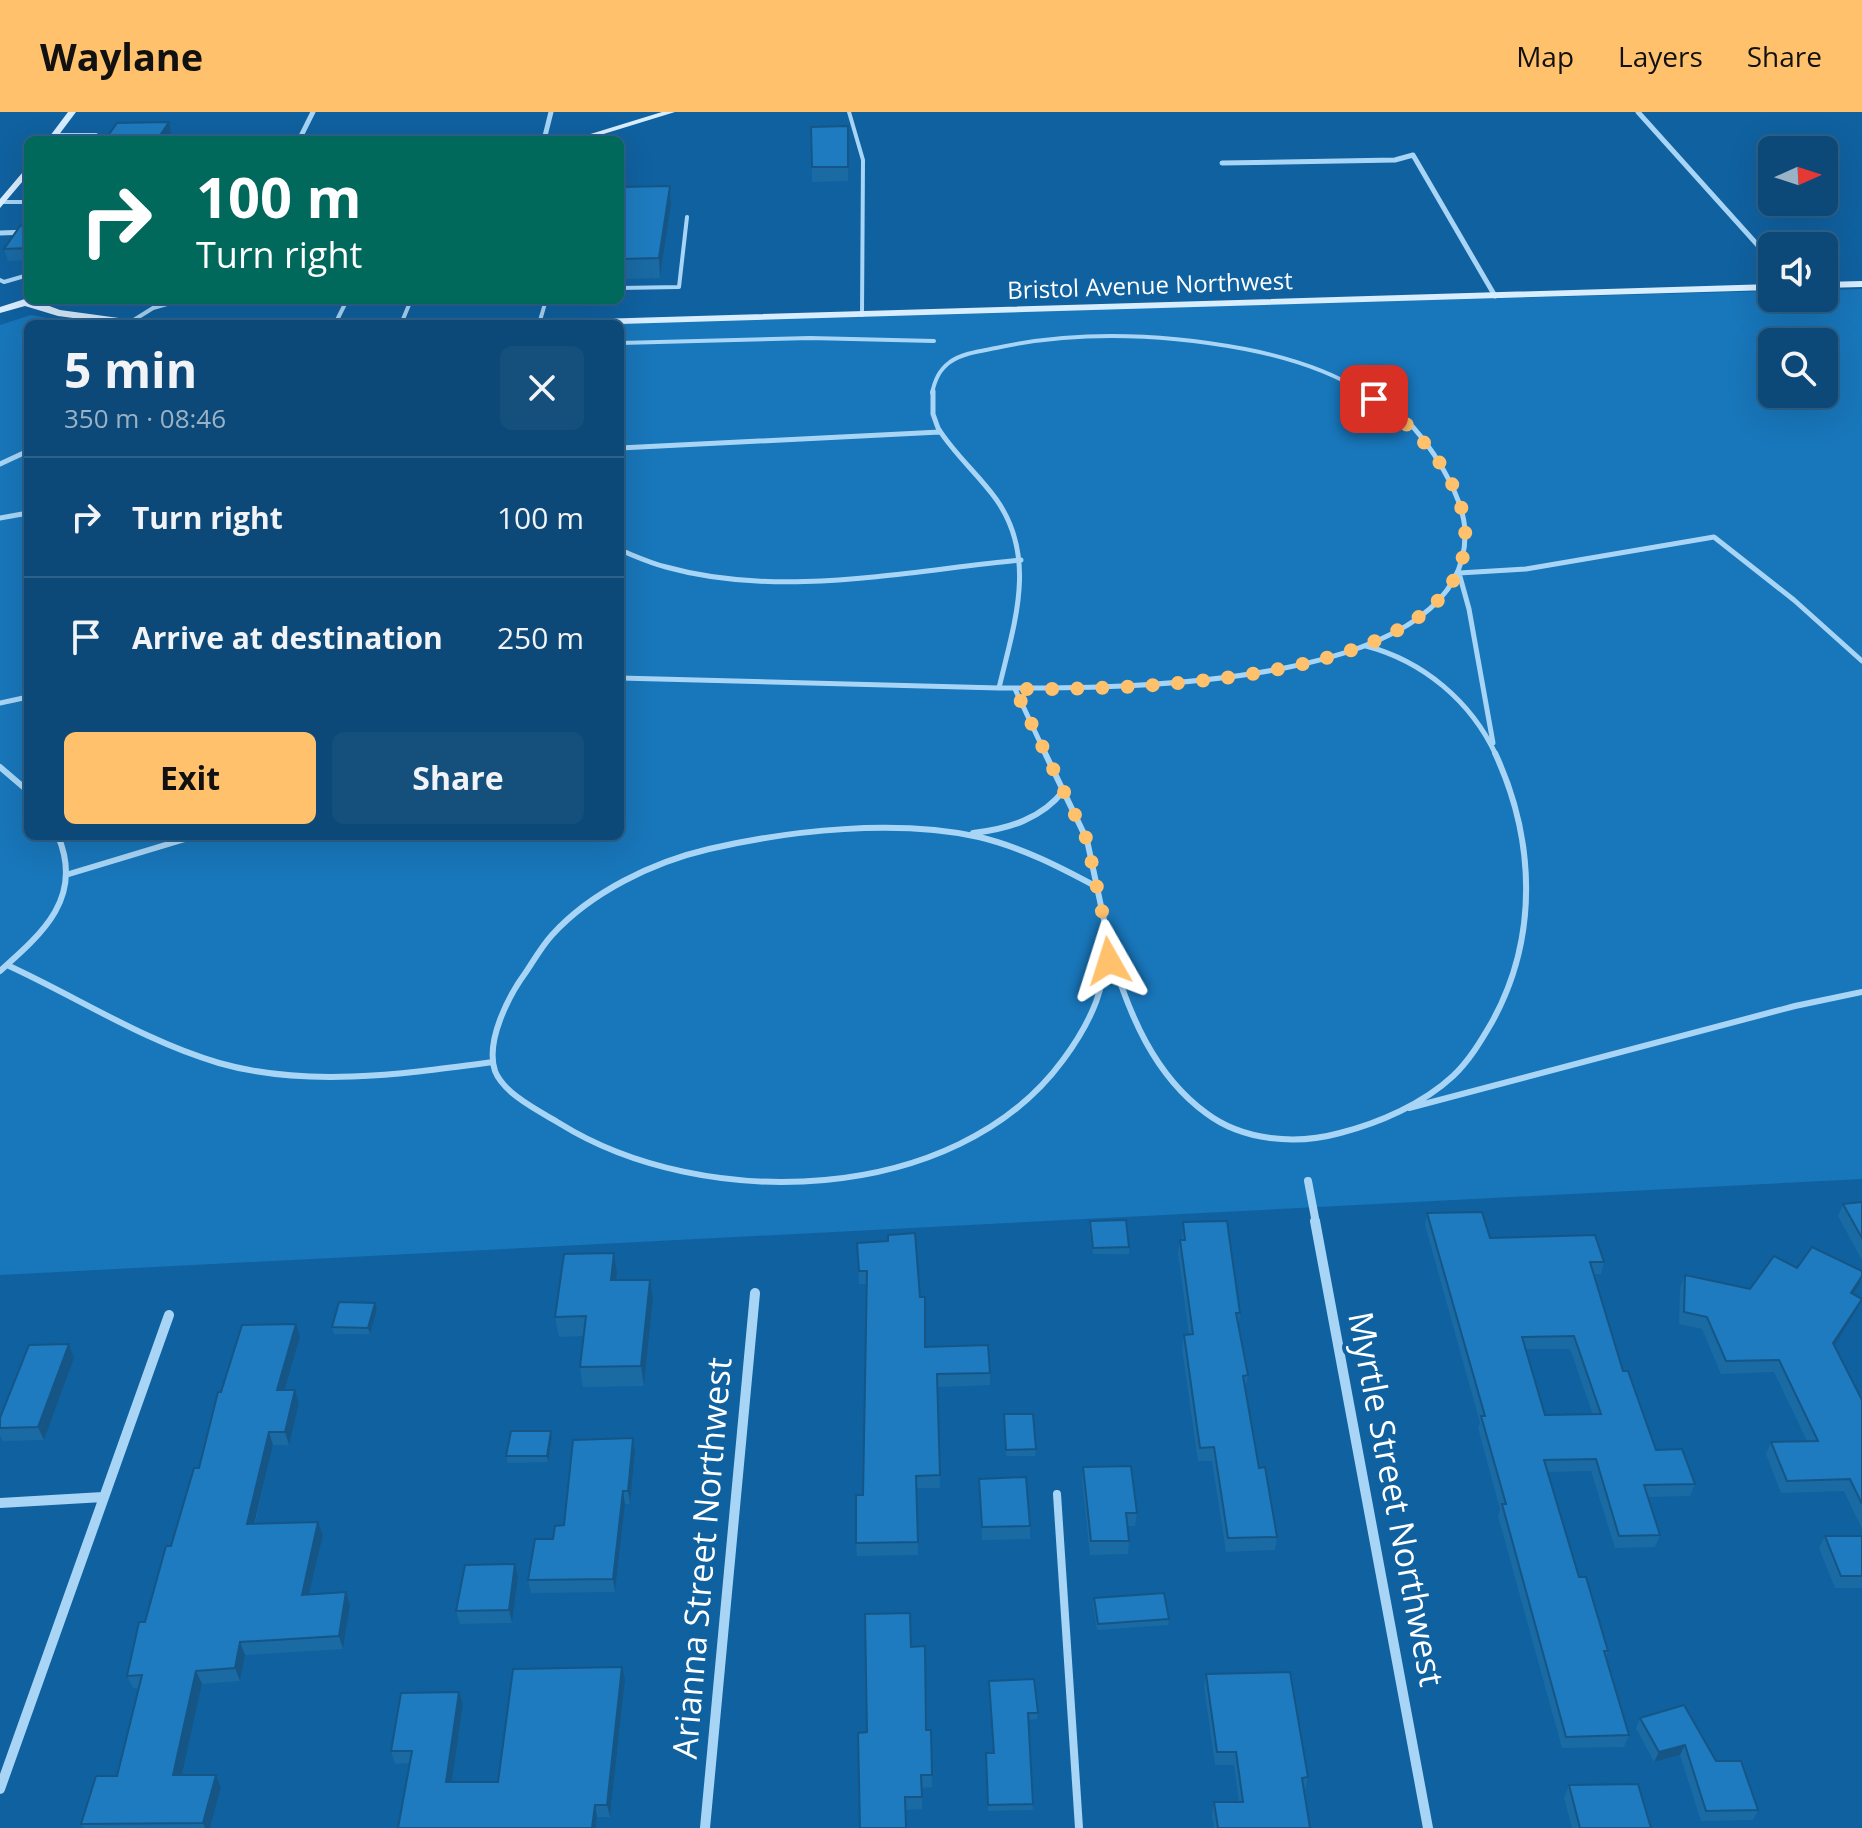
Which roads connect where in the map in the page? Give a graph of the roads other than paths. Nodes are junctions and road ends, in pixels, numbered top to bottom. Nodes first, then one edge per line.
1 (72, 112) edge
2 (313, 112) edge
3 (551, 112) edge
4 (671, 112) edge
5 (849, 112) edge
6 (1638, 112) edge
7 (54, 136) edge
8 (74, 136) edge
9 (95, 136) edge
10 (301, 136) edge
11 (545, 136) edge
12 (589, 136) edge
13 (1222, 163) dead end
14 (24, 174) edge
15 (24, 202) edge
16 (1, 203) edge
17 (687, 217) dead end
18 (24, 232) edge
19 (0, 233) edge
20 (1758, 245) edge
21 (24, 276) edge
22 (0, 280) edge
23 (1862, 284) edge
24 (1838, 285) edge
25 (1758, 287) edge
26 (624, 288) edge
27 (1495, 296) junction
28 (24, 303) edge
29 (36, 304) edge
30 (164, 304) edge
31 (0, 310) edge
32 (862, 315) junction
33 (108, 320) edge
34 (132, 320) edge
35 (624, 322) edge
36 (934, 341) dead end
37 (624, 343) edge
38 (940, 432) junction
39 (624, 448) edge
40 (24, 453) edge
41 (0, 464) edge
42 (24, 514) edge
43 (0, 518) edge
44 (624, 551) edge
45 (1021, 560) junction
46 (1459, 573) junction
47 (1365, 646) junction
48 (1862, 661) edge
49 (624, 678) edge
50 (999, 689) junction
51 (1015, 689) junction
52 (24, 698) edge
53 (0, 703) edge
54 (1495, 752) junction
55 (0, 767) edge
56 (24, 788) edge
57 (1064, 790) junction
58 (959, 834) junction
59 (60, 840) edge
60 (182, 840) edge
61 (69, 874) junction
62 (1097, 887) junction
63 (1107, 935) junction
64 (7, 965) junction
65 (0, 971) edge
66 (1862, 992) edge
67 (493, 1062) junction
68 (1402, 1110) junction
69 (1308, 1181) dead end
70 (755, 1293) dead end
71 (169, 1315) dead end
72 (1057, 1494) dead end
73 (103, 1497) junction
74 (0, 1503) edge
75 (0, 1789) edge
76 (705, 1828) edge
77 (1079, 1828) edge
78 (1428, 1828) edge

1 - 7 street
2 - 10 street
3 - 11 street
4 - 12 street
5 - 32 lane
6 - 20 street
8 - 9 lane
13 - 27 street
14 - 16 street
15 - 16 lane
17 - 26 lane
18 - 19 street
21 - 22 lane
23 - 24 street
25 - 27 street, Bristol Avenue Northwest
27 - 32 street, Bristol Avenue Northwest
28 - 31 street
29 - 33 street
30 - 34 lane
32 - 35 street, Bristol Avenue Northwest
36 - 37 lane
38 - 39 lane
38 - 45 lane
38 - 46 lane
40 - 41 lane
42 - 43 lane
44 - 45 lane
45 - 50 lane
46 - 47 lane
46 - 48 lane
46 - 54 lane
47 - 51 lane
47 - 54 lane
49 - 50 lane
50 - 51 lane
51 - 57 lane
52 - 53 lane
54 - 68 lane
55 - 56 lane
57 - 58 lane
57 - 62 lane
58 - 62 lane
58 - 67 lane
59 - 61 lane
60 - 61 lane
61 - 64 lane
62 - 63 lane
63 - 67 lane
63 - 68 lane
64 - 65 lane
64 - 67 lane
66 - 68 lane
69 - 78 street, Myrtle Street Northwest
70 - 76 street, Arianna Street Northwest
71 - 73 street
72 - 77 lane
73 - 74 street
73 - 75 street

